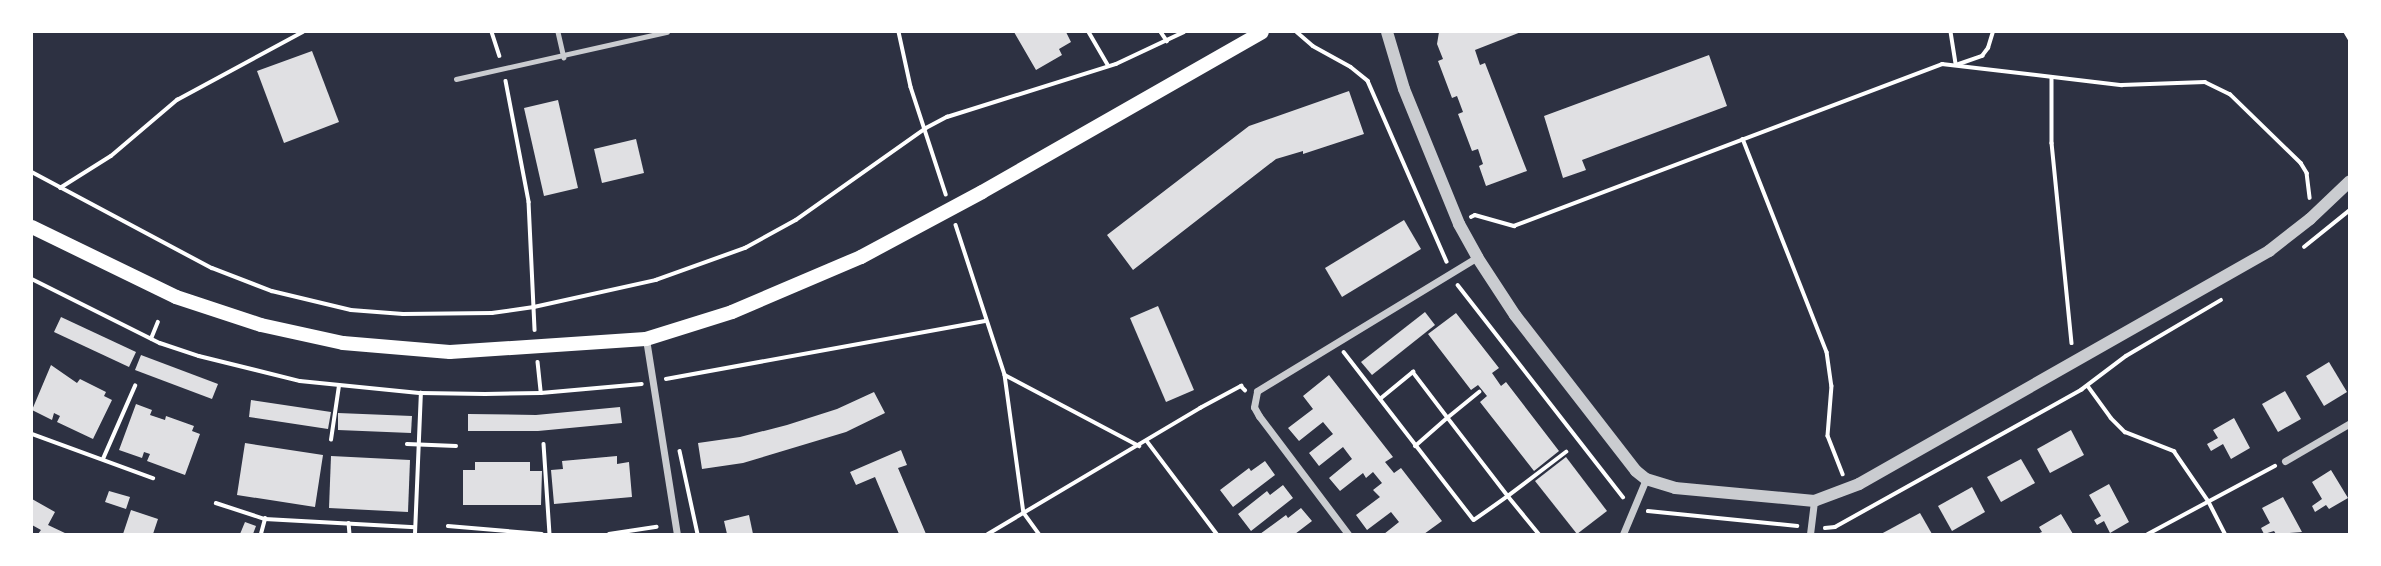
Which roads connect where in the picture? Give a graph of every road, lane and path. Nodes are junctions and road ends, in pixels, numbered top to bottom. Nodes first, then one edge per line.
1 (303, 32) edge
2 (492, 32) edge
3 (558, 32) edge
4 (667, 32) edge
5 (899, 32) edge
6 (1089, 32) edge
7 (1161, 32) edge
8 (1184, 32) edge
9 (1262, 32) edge
10 (1297, 32) edge
11 (1387, 32) edge
12 (1951, 32) edge
13 (1993, 32) edge
14 (2346, 32) edge
15 (2350, 39) edge
16 (1167, 41) junction
17 (564, 57) junction
18 (1956, 65) junction
19 (1109, 66) junction
20 (503, 69) junction
21 (2052, 77) junction
22 (456, 79) dead end
23 (926, 128) junction
24 (1743, 139) junction
25 (32, 172) edge
26 (2348, 187) edge
27 (60, 188) junction
28 (950, 205) dead end
29 (2350, 210) edge
30 (2319, 211) junction
31 (954, 218) dead end
32 (1514, 226) dead end
33 (2333, 226) junction
34 (32, 227) edge
35 (2302, 248) dead end
36 (1476, 257) junction
37 (1446, 261) dead end
38 (2222, 299) dead end
39 (534, 307) junction
40 (158, 322) dead end
41 (646, 338) junction
42 (151, 339) dead end
43 (1336, 342) junction
44 (2075, 364) junction
45 (1005, 375) junction
46 (664, 380) dead end
47 (135, 386) dead end
48 (339, 386) dead end
49 (2088, 386) junction
50 (667, 391) dead end
51 (1480, 392) dead end
52 (421, 393) dead end
53 (1256, 395) junction
54 (1380, 399) junction
55 (1448, 418) junction
56 (2350, 423) edge
57 (32, 434) edge
58 (331, 440) dead end
59 (1147, 441) junction
60 (407, 444) dead end
61 (544, 444) dead end
62 (418, 445) junction
63 (456, 446) dead end
64 (1139, 446) junction
65 (1416, 446) junction
66 (680, 450) dead end
67 (1566, 452) dead end
68 (103, 459) junction
69 (2284, 461) joint
70 (153, 478) dead end
71 (1646, 479) junction
72 (1849, 488) junction
73 (1508, 496) junction
74 (1814, 500) junction
75 (2210, 502) junction
76 (216, 503) dead end
77 (1024, 513) junction
78 (265, 519) junction
79 (349, 523) junction
80 (448, 526) dead end
81 (415, 527) junction
82 (656, 527) dead end
83 (1827, 528) dead end
84 (261, 534) edge
85 (350, 534) edge
86 (415, 534) edge
87 (542, 534) edge
88 (550, 534) edge
89 (608, 534) edge
90 (677, 534) edge
91 (698, 534) edge
92 (988, 534) edge
93 (1039, 534) edge
94 (1217, 534) edge
95 (1348, 534) edge
96 (1539, 534) edge
97 (1623, 534) edge
98 (1810, 534) edge
99 (1826, 534) edge
100 (2148, 534) edge
101 (2225, 534) edge

1 - 27 path
2 - 20 path
3 - 17 lane
4 - 17 lane
5 - 23 path
6 - 19 path
7 - 16 path
8 - 16 path
9 - 41 main road
10 - 37 path
11 - 36 street
12 - 18 path
13 - 18 path
14 - 15 path
16 - 19 path
17 - 20 lane
18 - 21 path
18 - 24 path
19 - 23 path
20 - 22 lane
20 - 39 path
21 - 30 path
21 - 44 path
23 - 28 path
23 - 39 path
24 - 32 path
24 - 72 path
25 - 27 path
26 - 30 street
27 - 39 path
29 - 33 path
30 - 33 path
30 - 44 street
31 - 45 path
33 - 35 path
34 - 41 main road
36 - 43 street
36 - 71 street
38 - 49 path
40 - 42 path
41 - 90 street
43 - 53 street
43 - 54 path
44 - 72 street
45 - 64 path
45 - 77 path
46 - 50 path
47 - 68 path
48 - 58 path
49 - 72 path
49 - 75 path
51 - 55 path
52 - 62 path
53 - 59 path
53 - 95 street
54 - 55 path
54 - 65 path
55 - 65 path
55 - 73 path
56 - 69 street
57 - 68 path
59 - 64 path
59 - 94 path
60 - 62 path
61 - 88 path
62 - 63 path
62 - 81 path
64 - 77 path
65 - 73 path
66 - 91 path
67 - 73 path
68 - 70 path
69 - 75 path
71 - 74 street
71 - 97 street
72 - 74 street
73 - 96 path
74 - 98 street
75 - 100 path
75 - 101 path
76 - 78 path
77 - 92 path
77 - 93 path
78 - 79 path
78 - 84 path
79 - 81 path
79 - 85 path
80 - 87 path
81 - 86 path
82 - 89 path
83 - 99 path

